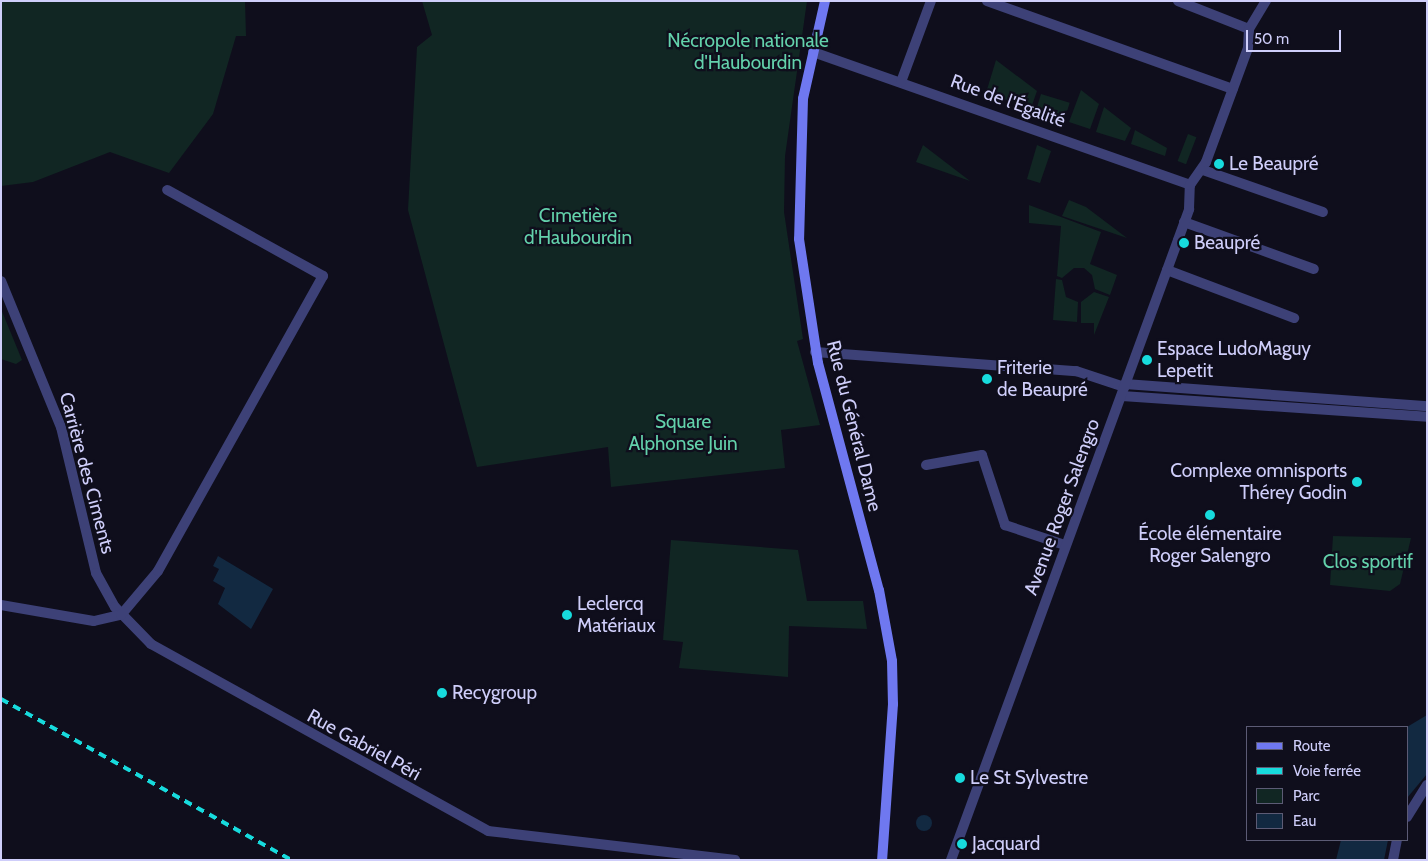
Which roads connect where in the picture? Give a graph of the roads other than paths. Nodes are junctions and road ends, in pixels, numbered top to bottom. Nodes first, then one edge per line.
1 (825, 1) edge
2 (931, 1) edge
3 (987, 1) edge
4 (1178, 1) edge
5 (1266, 1) edge
6 (1249, 29) junction
7 (813, 52) junction
8 (901, 82) junction
9 (1233, 89) junction
10 (1203, 170) junction
11 (1190, 185) junction
12 (167, 190) dead end
13 (1323, 212) dead end
14 (1184, 222) junction
15 (1314, 269) dead end
16 (1167, 270) junction
17 (1, 281) edge
18 (1294, 318) dead end
19 (816, 352) junction
20 (1124, 389) junction
21 (1427, 406) edge
22 (1427, 417) edge
23 (926, 465) dead end
24 (1065, 546) junction
25 (1, 605) edge
26 (122, 615) junction
27 (1427, 785) edge
28 (1408, 815) edge
29 (1396, 841) edge
30 (735, 860) edge
31 (882, 860) edge
32 (950, 860) edge
33 (1393, 860) edge

1 - 7 street, Rue du Général Dame
2 - 8 street
3 - 9 street
4 - 6 street
5 - 6 street
6 - 9 street
7 - 8 street, Rue de l'Égalité
7 - 19 street, Rue du Général Dame
8 - 11 street, Rue de l'Égalité
9 - 10 street
10 - 11 street
10 - 13 street
11 - 14 street, Avenue Roger Salengro
12 - 26 street
14 - 15 street
14 - 16 street, Avenue Roger Salengro
16 - 18 street
16 - 20 street, Avenue Roger Salengro
17 - 26 street, Carrière des Ciments
19 - 20 street
19 - 31 street, Rue du Général Dame
20 - 21 street
20 - 22 street
20 - 24 street, Avenue Roger Salengro
23 - 24 street
24 - 32 street, Avenue Roger Salengro
25 - 26 street
26 - 30 street, Rue Gabriel Péri
27 - 28 street
29 - 33 street

